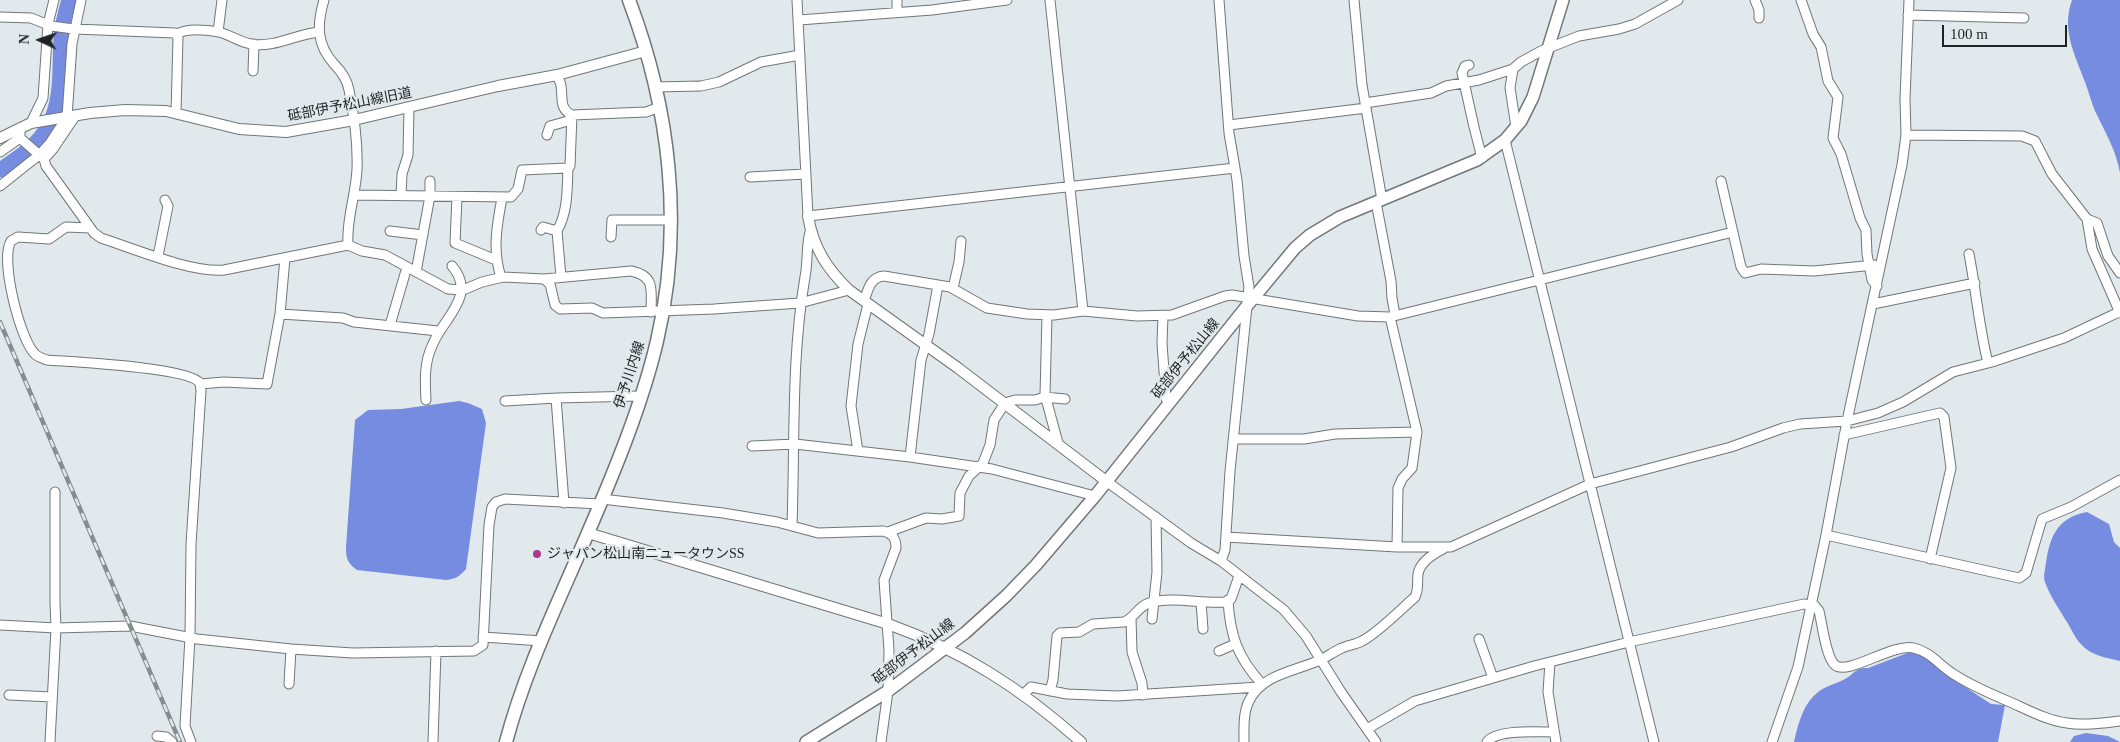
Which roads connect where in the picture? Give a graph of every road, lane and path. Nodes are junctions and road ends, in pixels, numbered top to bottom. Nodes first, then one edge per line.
1 (54, 0) edge
2 (81, 0) edge
3 (222, 0) edge
4 (324, 0) edge
5 (629, 0) edge
6 (798, 0) edge
7 (897, 0) edge
8 (931, 0) edge
9 (1007, 0) edge
10 (1050, 0) edge
11 (1219, 0) edge
12 (1354, 0) edge
13 (1563, 0) edge
14 (1678, 0) edge
15 (1755, 0) edge
16 (1801, 0) edge
17 (1909, 0) edge
18 (932, 10) junction
19 (897, 12) junction
20 (1908, 15) junction
21 (0, 17) edge
22 (1759, 18) dead end
23 (2024, 18) dead end
24 (799, 20) junction
25 (49, 25) junction
26 (73, 29) junction
27 (218, 32) junction
28 (319, 32) junction
29 (177, 34) junction
30 (254, 44) junction
31 (1549, 49) junction
32 (646, 50) junction
33 (800, 55) junction
34 (1469, 65) dead end
35 (1513, 69) junction
36 (253, 70) dead end
37 (557, 75) junction
38 (1465, 82) junction
39 (655, 87) junction
40 (1366, 105) junction
41 (660, 107) junction
42 (409, 108) junction
43 (176, 113) junction
44 (572, 115) junction
45 (68, 117) junction
46 (354, 120) junction
47 (34, 122) junction
48 (1229, 125) junction
49 (1516, 127) junction
50 (21, 135) junction
51 (547, 135) dead end
52 (1906, 135) junction
53 (0, 138) edge
54 (1505, 140) junction
55 (0, 152) edge
56 (40, 156) junction
57 (1482, 158) junction
58 (568, 168) junction
59 (1235, 168) junction
60 (805, 174) junction
61 (750, 177) dead end
62 (1721, 180) dead end
63 (430, 182) dead end
64 (0, 186) edge
65 (1069, 188) junction
66 (354, 195) junction
67 (401, 196) junction
68 (430, 196) junction
69 (457, 197) junction
70 (502, 198) junction
71 (165, 200) dead end
72 (1379, 201) junction
73 (808, 216) junction
74 (2087, 219) junction
75 (670, 220) junction
76 (90, 228) junction
77 (541, 230) dead end
78 (390, 231) dead end
79 (557, 231) junction
80 (810, 232) junction
81 (1733, 232) junction
82 (422, 235) junction
83 (611, 237) dead end
84 (960, 241) dead end
85 (348, 245) junction
86 (1969, 254) dead end
87 (158, 256) junction
88 (285, 258) junction
89 (496, 260) junction
90 (1882, 265) junction
91 (452, 266) dead end
92 (1870, 266) junction
93 (407, 267) junction
94 (416, 272) junction
95 (2120, 273) edge
96 (500, 277) junction
97 (561, 277) junction
98 (544, 279) junction
99 (1540, 280) junction
100 (1975, 283) junction
101 (938, 285) junction
102 (1877, 286) junction
103 (953, 288) junction
104 (461, 290) junction
105 (849, 290) junction
106 (1249, 301) junction
107 (866, 302) junction
108 (800, 303) junction
109 (1873, 304) junction
110 (1083, 311) junction
111 (657, 312) junction
112 (2120, 312) edge
113 (280, 314) junction
114 (1047, 315) junction
115 (1163, 316) junction
116 (1393, 316) junction
117 (390, 325) junction
118 (438, 331) junction
119 (925, 345) junction
120 (1988, 363) junction
121 (200, 384) junction
122 (640, 396) junction
123 (1045, 397) junction
124 (556, 398) junction
125 (1065, 399) dead end
126 (426, 400) dead end
127 (505, 401) dead end
128 (1170, 402) junction
129 (1004, 403) junction
130 (1847, 421) junction
131 (1416, 432) junction
132 (1844, 435) junction
133 (1234, 439) junction
134 (1058, 443) junction
135 (795, 444) junction
136 (752, 446) dead end
137 (858, 451) junction
138 (910, 457) junction
139 (980, 468) junction
140 (2120, 480) edge
141 (1106, 481) junction
142 (1590, 484) junction
143 (55, 492) dead end
144 (1094, 496) junction
145 (601, 501) junction
146 (564, 503) junction
147 (1156, 517) junction
148 (792, 525) junction
149 (888, 532) junction
150 (588, 533) junction
151 (1826, 535) junction
152 (1226, 537) junction
153 (1397, 547) junction
154 (1445, 548) junction
155 (1930, 559) junction
156 (1221, 561) junction
157 (1239, 576) junction
158 (1228, 600) junction
159 (1154, 602) junction
160 (1200, 602) junction
161 (1810, 604) junction
162 (1131, 618) junction
163 (1152, 619) dead end
164 (888, 624) junction
165 (0, 625) edge
166 (56, 628) junction
167 (1203, 629) dead end
168 (190, 637) junction
169 (483, 637) junction
170 (1479, 639) dead end
171 (542, 641) junction
172 (1629, 642) junction
173 (1235, 644) junction
174 (946, 648) junction
175 (291, 649) junction
176 (436, 650) junction
177 (1219, 651) dead end
178 (1322, 659) junction
179 (1550, 662) junction
180 (1493, 678) junction
181 (289, 684) dead end
182 (1260, 686) junction
183 (888, 691) junction
184 (1050, 691) junction
185 (1024, 694) junction
186 (9, 695) dead end
187 (1143, 695) junction
188 (52, 697) junction
189 (2120, 721) edge
190 (1367, 729) junction
191 (1554, 732) junction
192 (158, 736) dead end
193 (50, 742) edge
194 (172, 742) edge
195 (191, 742) edge
196 (433, 742) edge
197 (506, 742) edge
198 (806, 742) edge
199 (881, 742) edge
200 (1081, 742) edge
201 (1244, 742) edge
202 (1376, 742) edge
203 (1487, 742) edge
204 (1556, 742) edge
205 (1654, 742) edge
206 (1772, 742) edge

1 - 25 street
2 - 26 street
3 - 27 street
4 - 28 street
5 - 32 main road, 伊予川内線
6 - 24 street
7 - 19 street
8 - 18 street
9 - 18 street
10 - 65 street
11 - 48 street
12 - 40 street
13 - 31 main road, 砥部伊予松山線
14 - 31 street
15 - 22 street
16 - 92 street
17 - 20 street
18 - 19 street
19 - 24 street
20 - 23 street
20 - 52 street
21 - 25 street
24 - 33 street
25 - 26 street
25 - 47 street
26 - 29 street
26 - 45 street
27 - 29 street
27 - 30 street
28 - 30 street
28 - 46 street
29 - 43 street
30 - 36 street
31 - 35 street
31 - 49 main road, 砥部伊予松山線
32 - 37 street, 砥部伊予松山線旧道
32 - 39 main road, 伊予川内線
33 - 39 street
33 - 60 street
34 - 38 street
35 - 38 street
35 - 49 street
37 - 42 street, 砥部伊予松山線旧道
37 - 44 street
38 - 40 street
38 - 57 street
39 - 41 main road, 伊予川内線
40 - 48 street
40 - 72 street
41 - 44 street
41 - 75 main road, 伊予川内線
42 - 46 street, 砥部伊予松山線旧道
42 - 67 street
43 - 45 street, 砥部伊予松山線旧道
43 - 46 street, 砥部伊予松山線旧道
44 - 51 street
44 - 58 street
45 - 47 street, 砥部伊予松山線旧道
45 - 56 street
46 - 66 street
47 - 50 street, 砥部伊予松山線旧道
48 - 59 street
49 - 54 main road, 砥部伊予松山線
50 - 53 street, 砥部伊予松山線旧道
50 - 55 street
50 - 56 street
52 - 74 street
52 - 90 street
54 - 57 main road, 砥部伊予松山線
54 - 99 street
56 - 64 street
56 - 76 street
57 - 72 main road, 砥部伊予松山線
58 - 70 street
58 - 79 street
59 - 65 street
59 - 106 street
60 - 61 street
60 - 73 street
62 - 81 street
63 - 68 street
65 - 73 street
65 - 110 street
66 - 67 street
66 - 85 street
67 - 68 street
68 - 69 street
68 - 82 street
69 - 70 street
69 - 89 street
70 - 89 street
71 - 87 street
72 - 106 main road, 砥部伊予松山線
72 - 116 street
73 - 80 street
74 - 95 street
74 - 112 street
75 - 83 street
75 - 111 main road, 伊予川内線
76 - 87 street
76 - 121 street
77 - 79 street
78 - 82 street
79 - 97 street
80 - 105 street
80 - 108 street
81 - 92 street
81 - 99 street
82 - 94 street
84 - 103 street
85 - 88 street
85 - 93 street
86 - 100 street
87 - 88 street
88 - 113 street
89 - 96 street
90 - 92 street
90 - 102 street
91 - 104 street
92 - 102 street
93 - 94 street
93 - 117 street
94 - 104 street
96 - 98 street
96 - 104 street
97 - 98 street
97 - 111 street
98 - 111 street
99 - 116 street
99 - 142 street
100 - 109 street
100 - 120 street
101 - 103 street
101 - 107 street
101 - 119 street
102 - 109 street
103 - 114 street
104 - 118 street
105 - 107 street
105 - 108 street
106 - 115 street
106 - 116 street
106 - 128 main road, 砥部伊予松山線
106 - 133 street
107 - 119 street
107 - 137 street
108 - 111 street
108 - 135 street
109 - 130 street
110 - 114 street
110 - 115 street
111 - 122 main road, 伊予川内線
112 - 120 street
113 - 117 street
113 - 121 street
114 - 123 street
115 - 128 street
116 - 131 street
117 - 118 street
118 - 126 street
119 - 129 street
119 - 138 street
120 - 130 street
121 - 168 street
122 - 124 street
122 - 145 main road, 伊予川内線
123 - 125 street
123 - 129 street
123 - 134 street
124 - 127 street
124 - 146 street
128 - 141 main road, 砥部伊予松山線
129 - 134 street
129 - 139 street
130 - 132 street
130 - 142 street
131 - 133 street
131 - 153 street
132 - 151 street
132 - 155 street
133 - 152 street
134 - 141 street
135 - 136 street
135 - 137 street
135 - 148 street
137 - 138 street
138 - 139 street
139 - 144 street
139 - 149 street
140 - 155 street
141 - 144 main road, 砥部伊予松山線
141 - 147 street
142 - 154 street
142 - 172 street
143 - 166 street
144 - 174 main road, 砥部伊予松山線
145 - 146 street
145 - 148 street
145 - 150 main road, 伊予川内線
146 - 169 street
147 - 156 street
147 - 159 street
148 - 149 street
149 - 164 street
150 - 164 street
150 - 171 main road, 伊予川内線
151 - 155 street
151 - 161 street
152 - 153 street
152 - 156 street
153 - 154 street
154 - 178 street
156 - 157 street
157 - 158 street
157 - 178 street
158 - 160 street
158 - 173 street
159 - 160 street
159 - 162 street
159 - 163 street
160 - 167 street
161 - 172 street
161 - 189 street
161 - 206 street
162 - 184 street
162 - 187 street
164 - 174 street
164 - 183 street
165 - 166 street
166 - 168 street
166 - 188 street
168 - 175 street
168 - 195 street
169 - 171 street
169 - 176 street
170 - 180 street
171 - 197 main road, 伊予川内線
172 - 179 street
172 - 205 street
173 - 177 street
173 - 182 street
174 - 183 main road, 砥部伊予松山線
174 - 185 street
175 - 176 street
175 - 181 street
176 - 196 street
178 - 182 street
178 - 190 street
179 - 180 street
179 - 191 street
180 - 190 street
182 - 187 street
182 - 201 street
183 - 198 main road, 砥部伊予松山線
183 - 199 street
184 - 185 street
184 - 187 street
185 - 200 street
186 - 188 street
188 - 193 street
190 - 202 street
191 - 203 street
191 - 204 street
192 - 194 street

